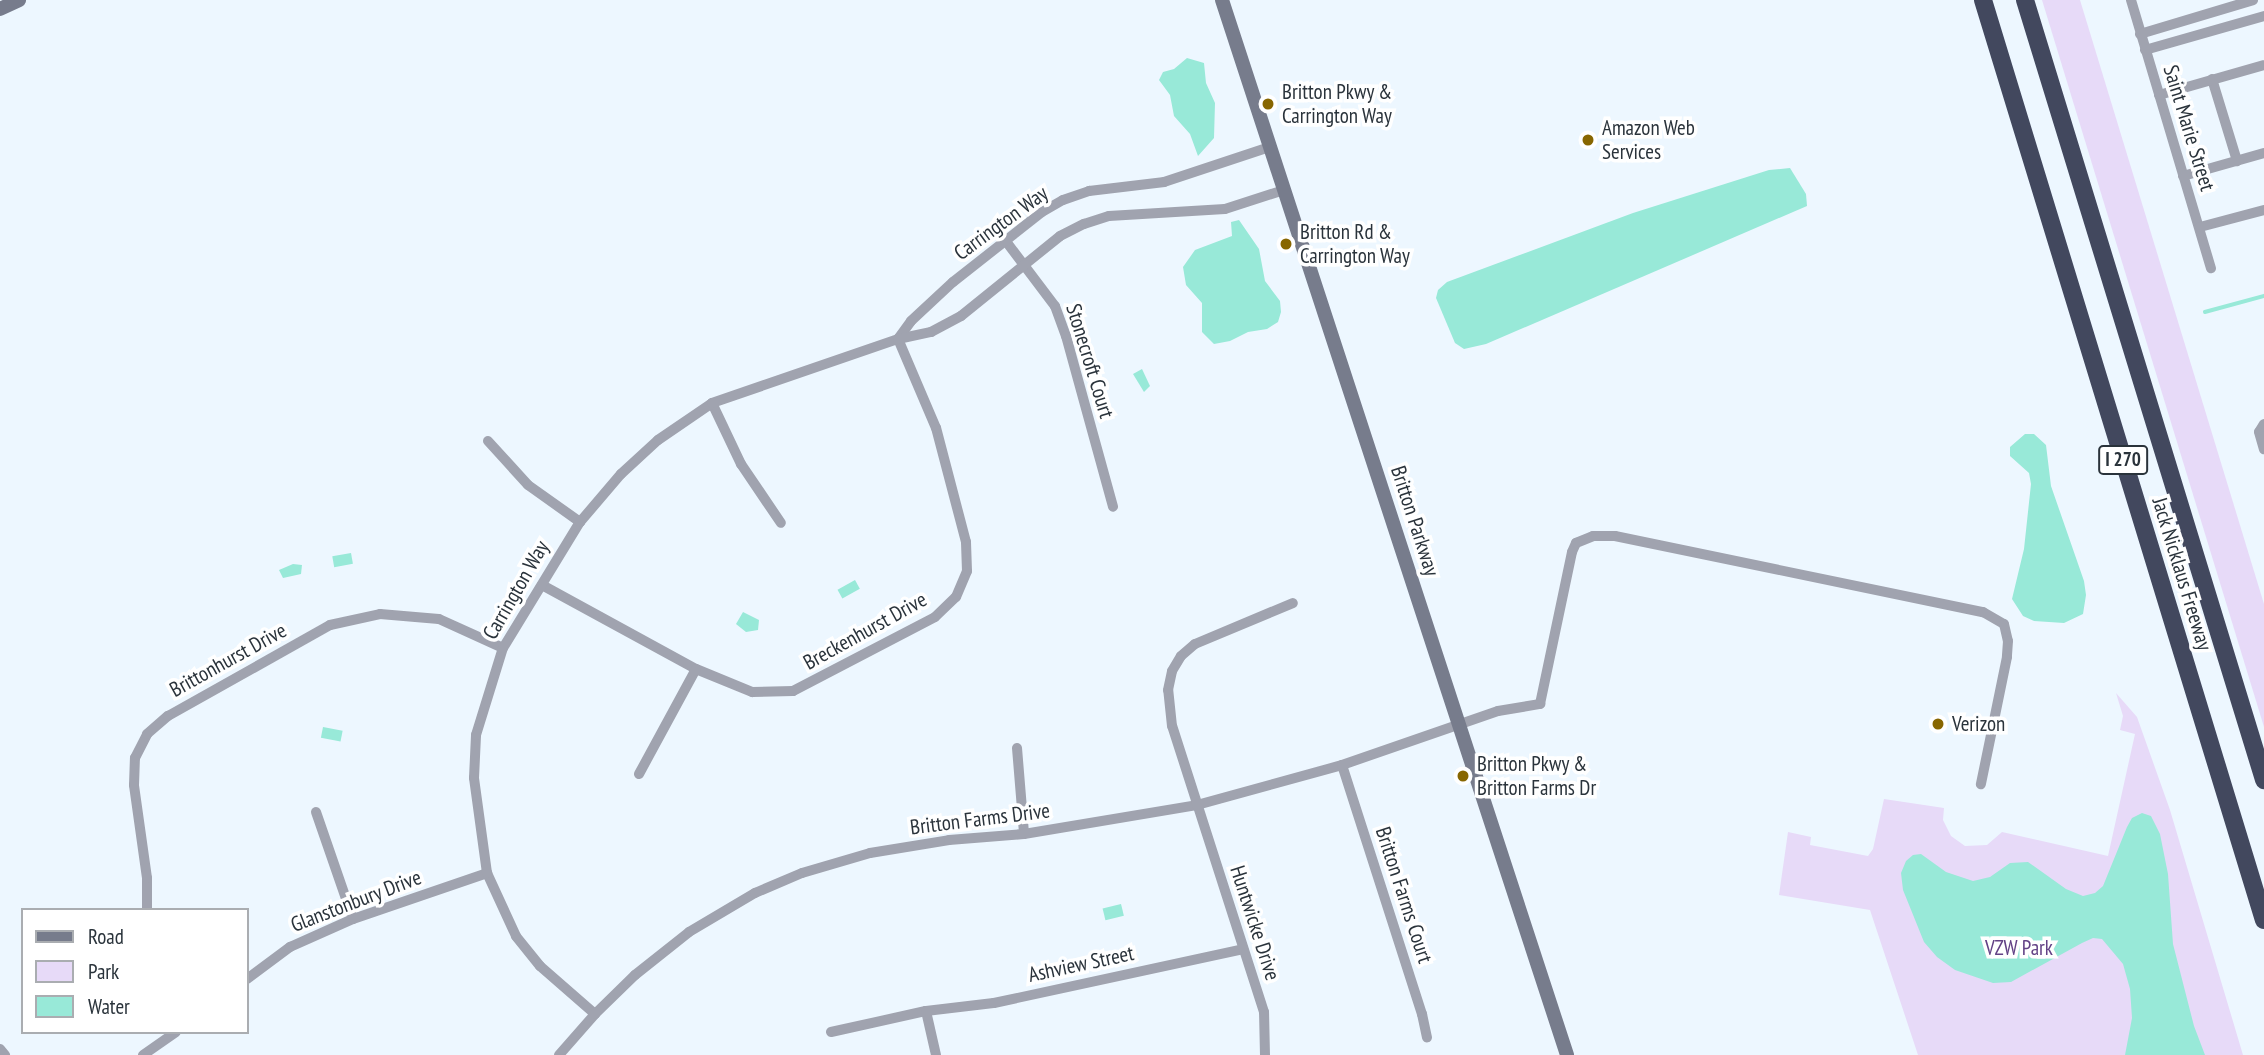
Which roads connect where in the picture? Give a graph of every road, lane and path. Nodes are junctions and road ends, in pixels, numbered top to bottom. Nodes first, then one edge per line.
1 (19, 0) edge
2 (1222, 0) edge
3 (1983, 0) edge
4 (2025, 0) edge
5 (2130, 0) edge
6 (2253, 0) edge
7 (2239, 2) edge
8 (0, 9) edge
9 (2264, 16) edge
10 (2245, 21) junction
11 (2140, 34) junction
12 (2145, 50) junction
13 (2263, 68) edge
14 (2212, 79) junction
15 (2159, 95) junction
16 (1270, 147) junction
17 (2264, 153) edge
18 (2237, 161) junction
19 (2183, 176) junction
20 (1284, 190) junction
21 (2264, 210) edge
22 (2200, 227) junction
23 (1005, 240) junction
24 (1024, 264) junction
25 (2211, 268) dead end
26 (898, 339) junction
27 (712, 403) junction
28 (2262, 426) edge
29 (488, 441) dead end
30 (2264, 449) edge
31 (1113, 507) dead end
32 (579, 522) junction
33 (781, 523) dead end
34 (542, 585) junction
35 (1293, 603) dead end
36 (503, 648) junction
37 (696, 669) junction
38 (1460, 726) junction
39 (1017, 748) dead end
40 (1342, 765) junction
41 (639, 774) dead end
42 (2264, 780) edge
43 (1981, 784) dead end
44 (1197, 804) junction
45 (316, 812) dead end
46 (1024, 834) junction
47 (487, 873) junction
48 (147, 908) edge
49 (354, 919) junction
50 (2264, 920) edge
51 (1243, 949) junction
52 (248, 978) edge
53 (926, 1011) junction
54 (594, 1014) junction
55 (831, 1032) dead end
56 (173, 1034) edge
57 (1427, 1037) dead end
58 (0, 1049) edge
59 (5, 1055) edge
60 (143, 1055) edge
61 (559, 1055) edge
62 (936, 1055) edge
63 (1265, 1055) edge
64 (1567, 1055) edge

1 - 8 main road
2 - 16 main road, Britton Parkway
3 - 50 highway, Jack Nicklaus Freeway / I 270
4 - 42 highway, Jack Nicklaus Freeway / I 270
5 - 11 street, Saint Marie Street
6 - 7 street
7 - 10 street
7 - 11 street
9 - 10 street
10 - 12 street
11 - 12 street, Saint Marie Street
12 - 15 street, Saint Marie Street
13 - 14 street
14 - 15 street
14 - 18 street
15 - 19 street, Saint Marie Street
16 - 20 main road, Britton Parkway
16 - 23 street, Carrington Way
17 - 18 street
18 - 19 street
19 - 22 street, Saint Marie Street
20 - 24 street, Carrington Way
20 - 38 main road, Britton Parkway
21 - 22 street
22 - 25 street, Saint Marie Street
23 - 24 street, Stonecroft Court
23 - 26 street, Carrington Way
24 - 26 street, Carrington Way
24 - 31 street, Stonecroft Court
26 - 27 street, Carrington Way
26 - 37 street, Breckenhurst Drive
27 - 32 street, Carrington Way
27 - 33 street
28 - 30 street
29 - 32 street
32 - 34 street, Carrington Way
34 - 36 street, Carrington Way
34 - 37 street, Breckenhurst Drive
35 - 44 street, Huntwicke Drive
36 - 47 street, Carrington Way
36 - 48 street, Brittonhurst Drive
37 - 41 street
38 - 40 street, Britton Farms Drive
38 - 43 street, Britton Farms Drive
38 - 64 main road, Britton Parkway
39 - 46 street
40 - 44 street, Britton Farms Drive
40 - 57 street, Britton Farms Court
44 - 46 street, Britton Farms Drive
44 - 51 street, Huntwicke Drive
45 - 49 street
46 - 54 street, Britton Farms Drive
47 - 49 street, Glanstonbury Drive
47 - 54 street, Carrington Way
49 - 52 street, Glanstonbury Drive
51 - 53 street, Ashview Street
51 - 63 street, Huntwicke Drive
53 - 55 street, Ashview Street
53 - 62 street
54 - 61 street, Britton Farms Drive
56 - 60 street
58 - 59 street

